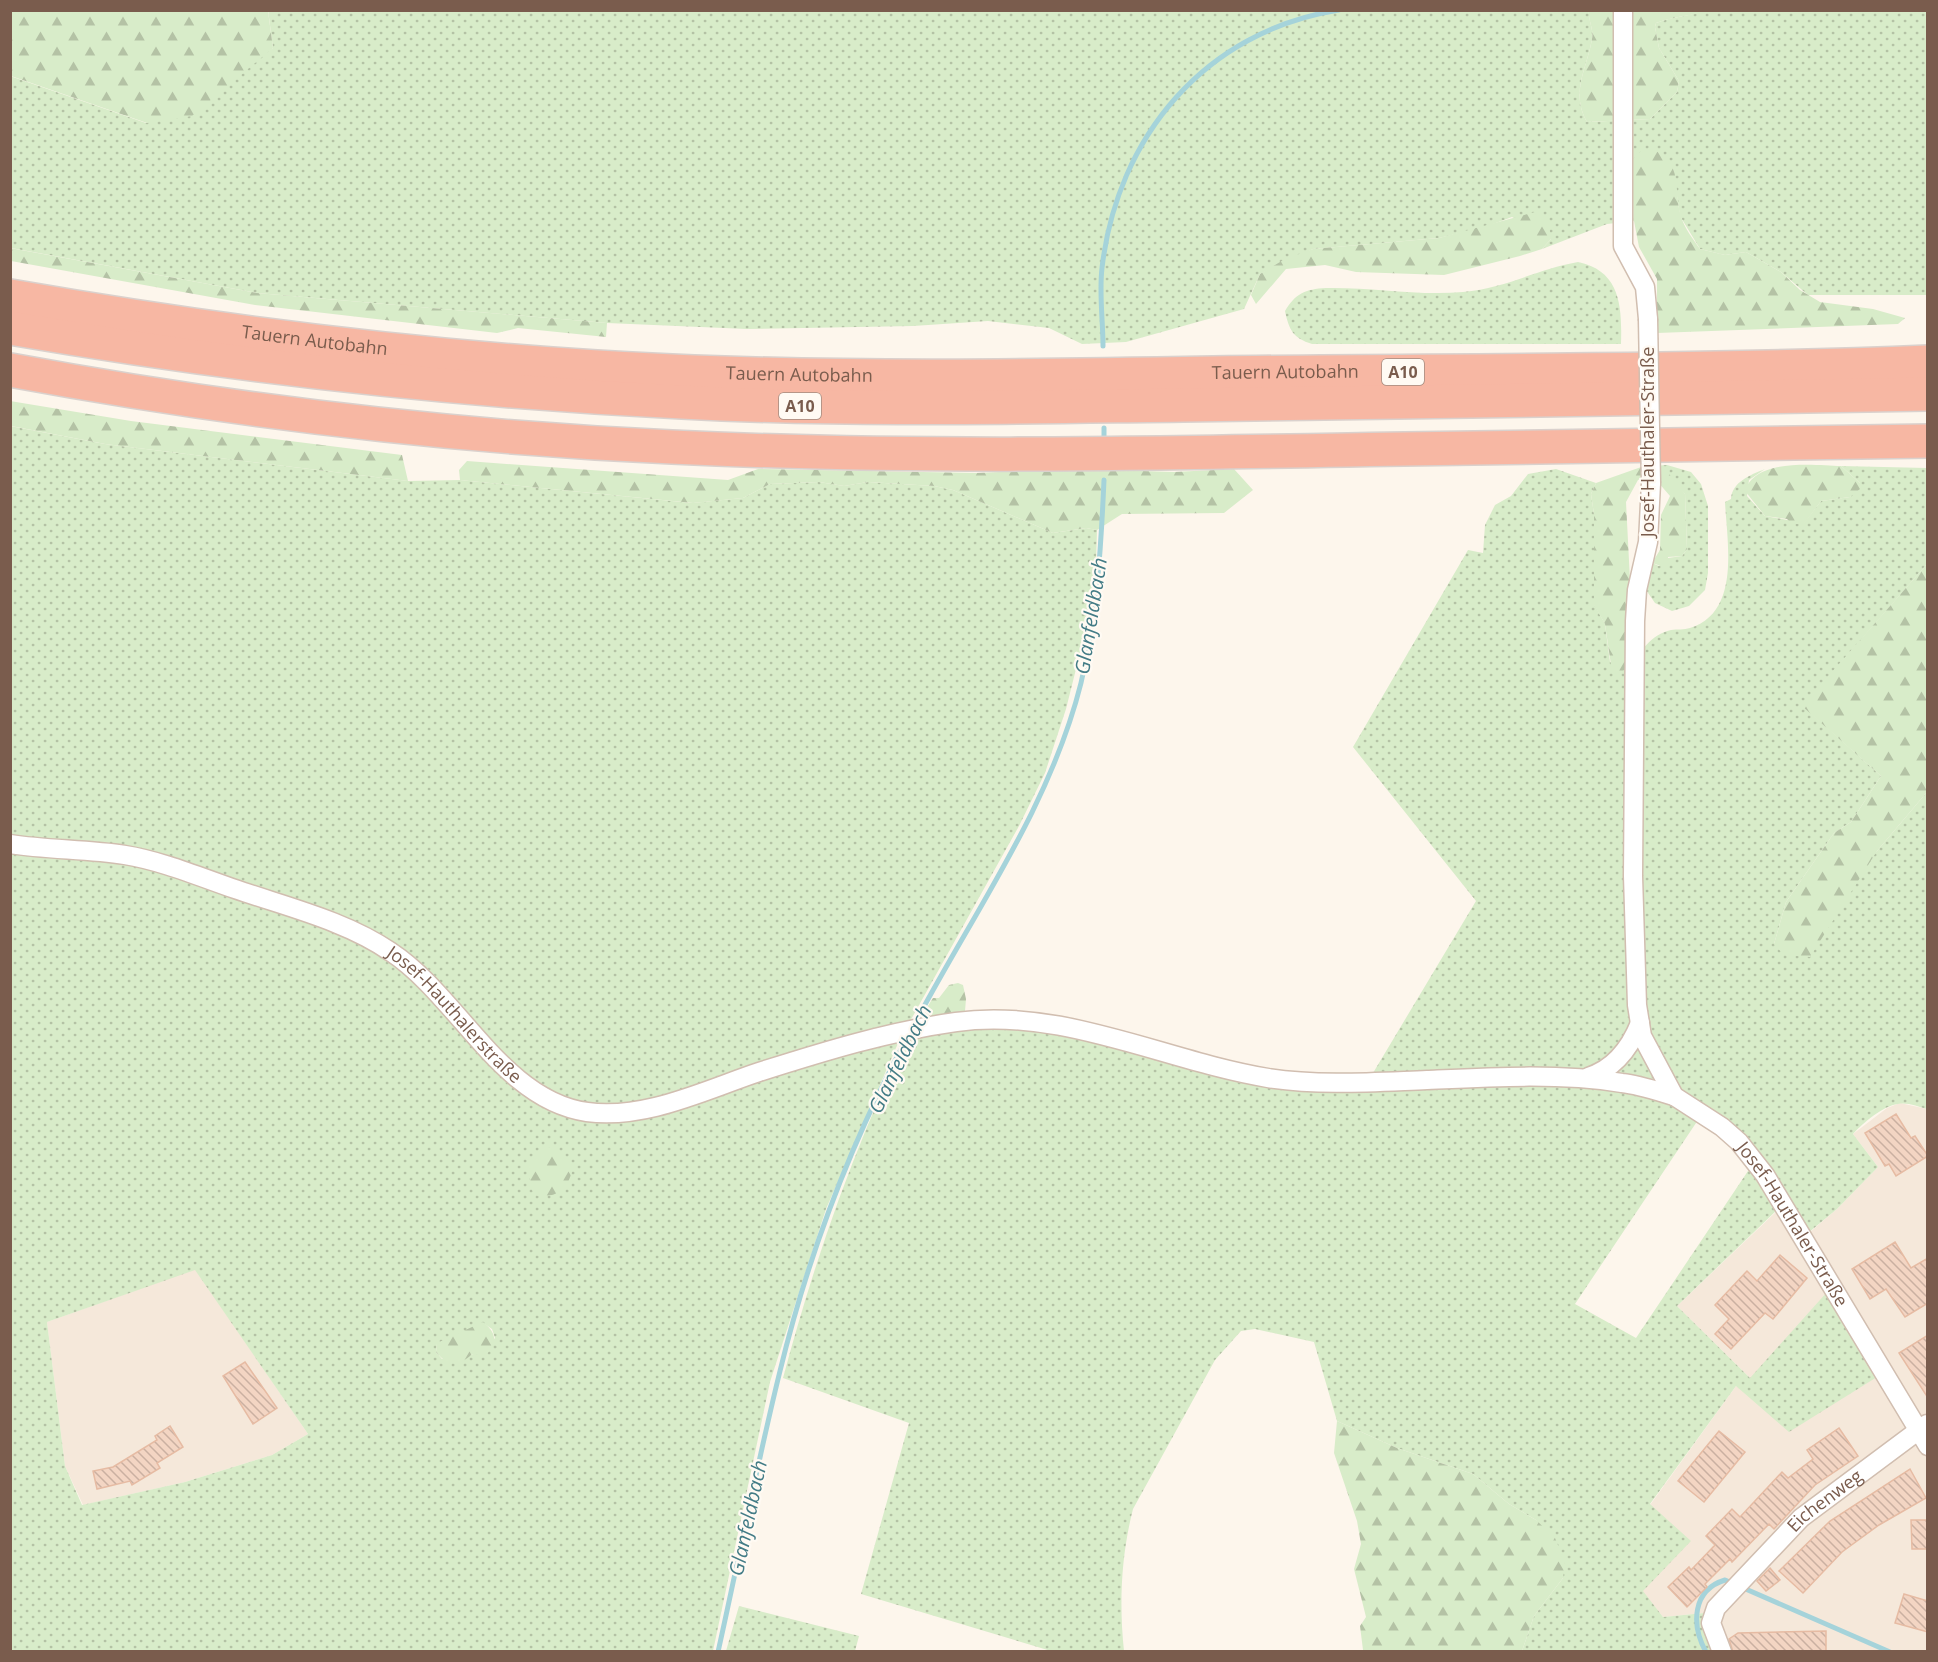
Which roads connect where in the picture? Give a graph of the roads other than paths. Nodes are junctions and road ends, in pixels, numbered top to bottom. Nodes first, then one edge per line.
1 (1623, 14) edge
2 (10, 296) edge
3 (10, 328) edge
4 (1928, 362) edge
5 (10, 370) edge
6 (1594, 385) junction
7 (1928, 394) edge
8 (1928, 441) edge
9 (10, 844) edge
10 (1640, 1023) junction
11 (1584, 1078) junction
12 (1674, 1096) junction
13 (1922, 1427) edge
14 (1928, 1446) edge
15 (1722, 1652) edge

1 - 10 street, Josef-Hauthaler-Straße, bridge
2 - 6 highway, Tauern Autobahn / A10
3 - 6 highway, A10
4 - 6 highway
5 - 8 highway
6 - 7 highway
9 - 11 street, Josef-Hauthalerstraße
10 - 11 street
10 - 12 street, Josef-Hauthaler-Straße
11 - 12 street, Josef-Hauthalerstraße
12 - 13 street, Josef-Hauthaler-Straße
13 - 14 street, Josef-Hauthaler-Straße
13 - 15 street, Eichenweg

